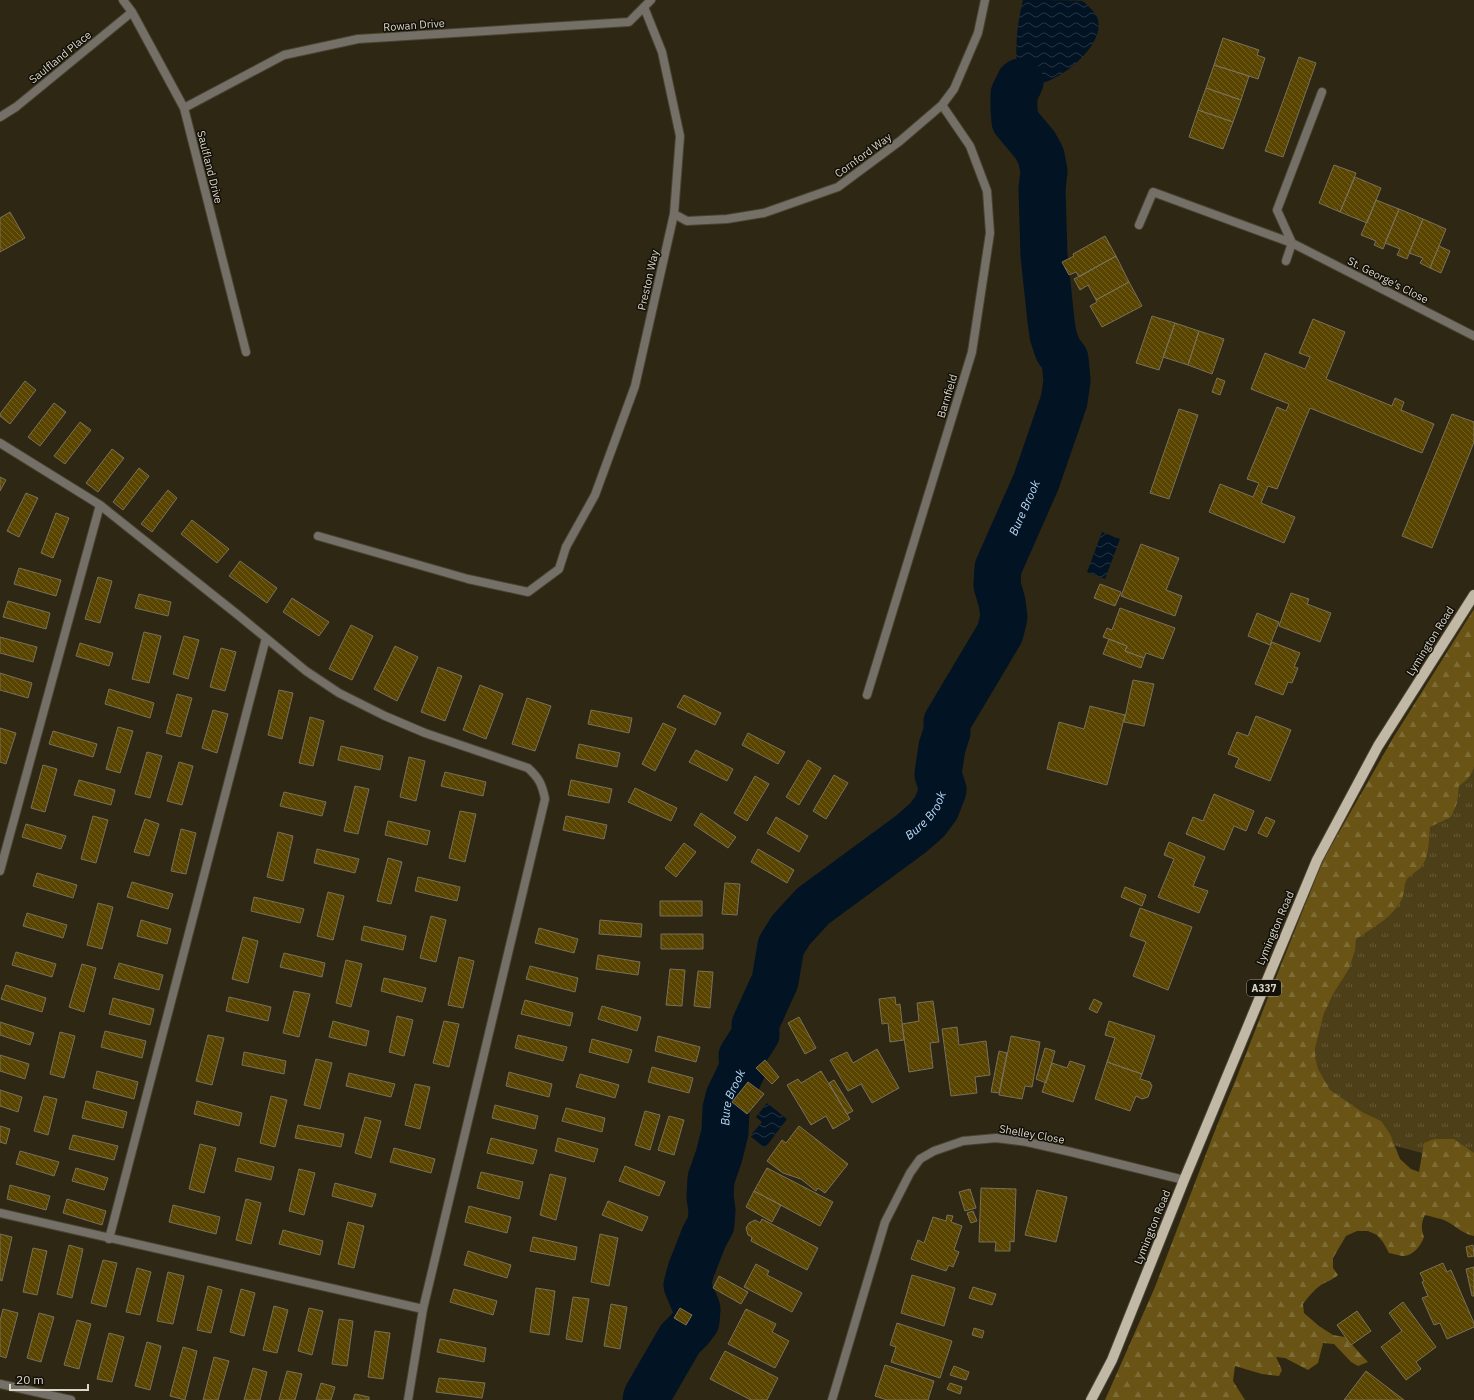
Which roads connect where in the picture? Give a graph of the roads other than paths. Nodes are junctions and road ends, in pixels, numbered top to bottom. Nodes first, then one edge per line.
1 (123, 0) edge
2 (651, 0) edge
3 (985, 0) edge
4 (644, 7) junction
5 (132, 12) junction
6 (1322, 92) dead end
7 (942, 105) junction
8 (184, 108) junction
9 (0, 117) edge
10 (674, 214) junction
11 (1140, 225) dead end
12 (1292, 243) junction
13 (1286, 261) dead end
14 (1474, 336) edge
15 (246, 352) dead end
16 (0, 443) edge
17 (100, 505) junction
18 (318, 536) dead end
19 (1474, 595) edge
20 (266, 638) junction
21 (867, 695) dead end
22 (0, 871) edge
23 (1184, 1180) junction
24 (0, 1213) edge
25 (109, 1238) junction
26 (423, 1309) junction
27 (0, 1384) edge
28 (71, 1400) edge
29 (408, 1400) edge
30 (832, 1400) edge
31 (1091, 1400) edge

1 - 5 street, Saulfland Drive
2 - 4 street, Rowan Drive
3 - 7 street, Cornford Way
4 - 8 street, Rowan Drive
4 - 10 street, Preston Way
5 - 8 street, Saulfland Drive
5 - 9 street, Saulfland Place
6 - 12 street
7 - 10 street, Cornford Way
7 - 21 street, Barnfield
8 - 15 street, Saulfland Drive
10 - 18 street, Preston Way
11 - 12 street, St. George's Close
12 - 13 street
12 - 14 street, St. George's Close
16 - 17 street
17 - 20 street
17 - 22 street
19 - 23 main road, Lymington Road / A337
20 - 25 street
20 - 26 street
23 - 30 street, Shelley Close
23 - 31 main road, Lymington Road / A337
24 - 25 street
25 - 26 street
26 - 29 street
27 - 28 street

